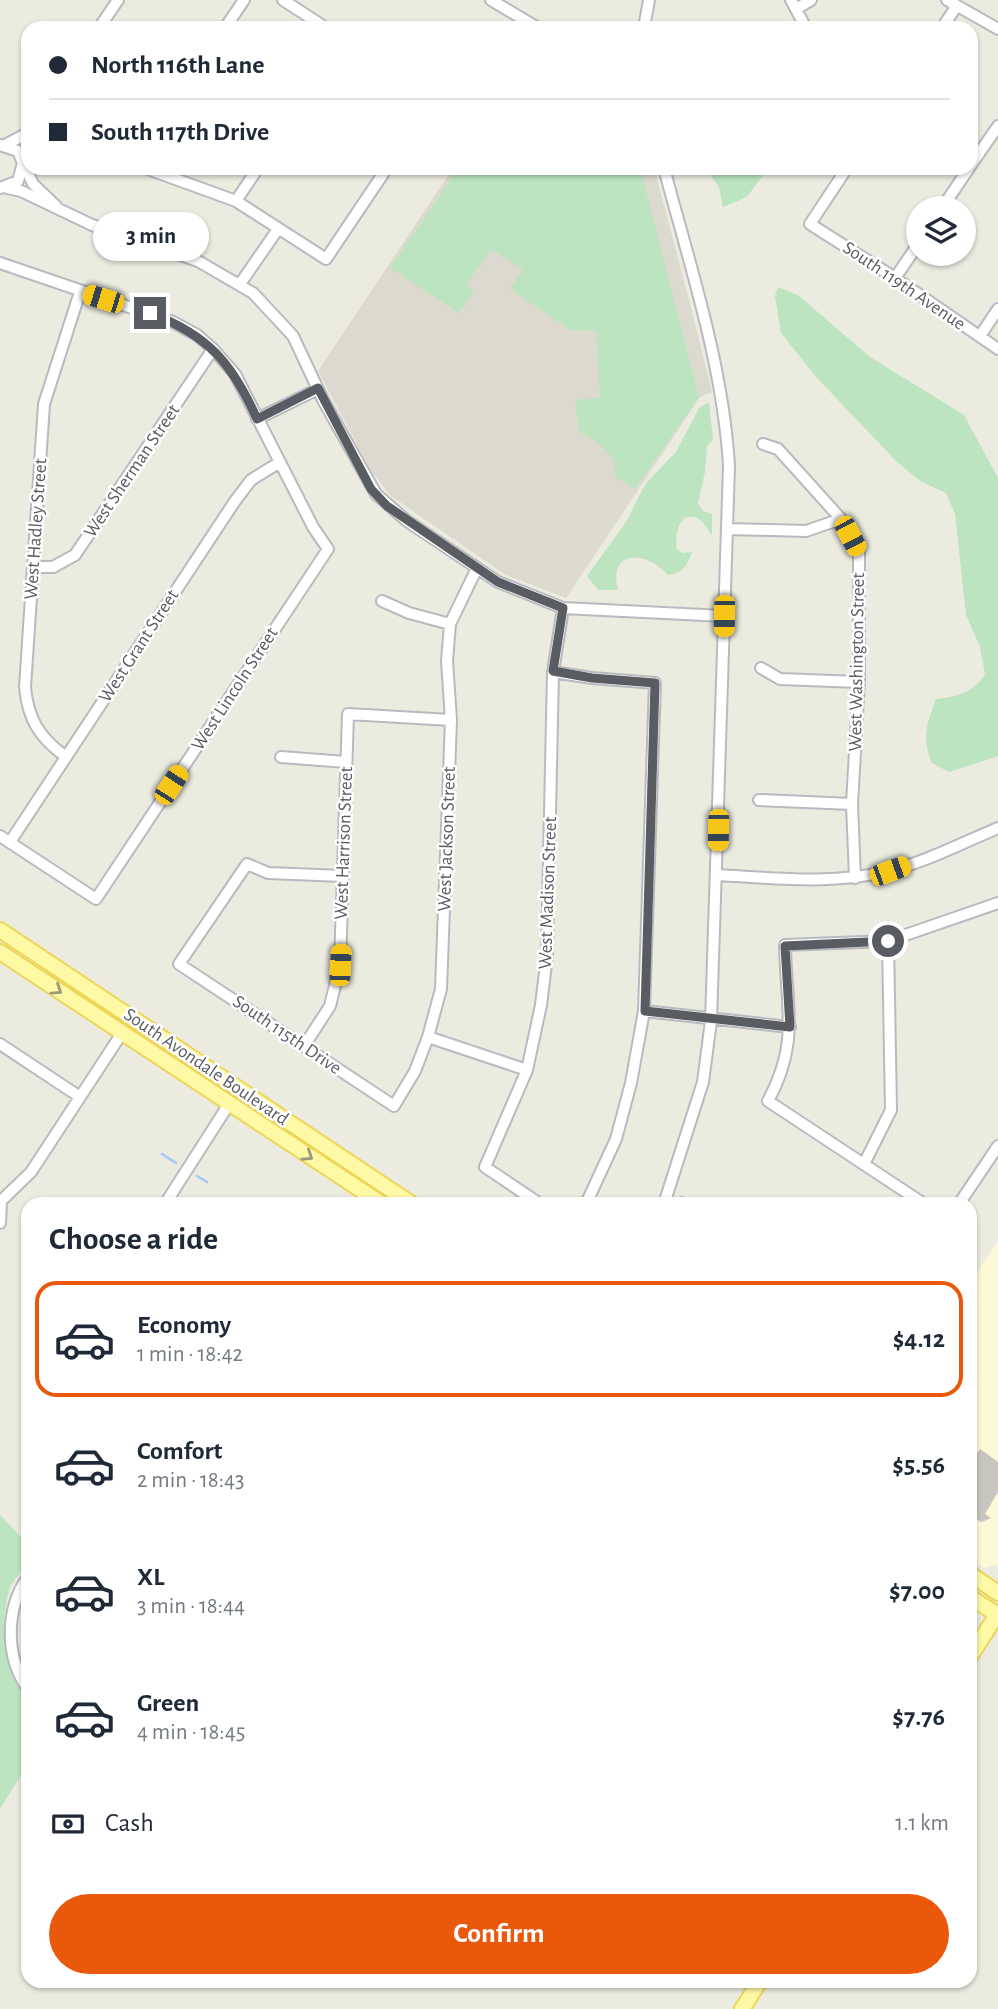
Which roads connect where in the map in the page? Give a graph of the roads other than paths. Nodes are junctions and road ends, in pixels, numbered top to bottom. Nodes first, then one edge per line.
1 (118, 0) edge
2 (244, 0) edge
3 (283, 0) edge
4 (491, 0) edge
5 (649, 0) edge
6 (811, 0) edge
7 (794, 4) edge
8 (951, 4) edge
9 (104, 21) edge
10 (230, 21) edge
11 (315, 21) edge
12 (526, 21) edge
13 (645, 21) edge
14 (802, 21) edge
15 (945, 21) edge
16 (998, 29) edge
17 (998, 126) edge
18 (21, 136) edge
19 (2, 145) edge
20 (978, 155) edge
21 (21, 158) edge
22 (22, 175) edge
23 (29, 175) edge
24 (164, 175) edge
25 (253, 175) edge
26 (382, 175) edge
27 (666, 175) edge
28 (842, 175) edge
29 (965, 175) edge
30 (4, 188) edge
31 (950, 196) edge
32 (236, 201) junction
33 (61, 210) junction
34 (278, 229) junction
35 (906, 262) edge
36 (0, 263) edge
37 (895, 278) junction
38 (240, 284) junction
39 (80, 292) junction
40 (998, 309) edge
41 (980, 336) junction
42 (213, 349) junction
43 (998, 349) edge
44 (318, 388) junction
45 (257, 419) junction
46 (763, 444) dead end
47 (279, 462) junction
48 (841, 519) junction
49 (727, 529) junction
50 (34, 567) junction
51 (477, 568) junction
52 (383, 601) dead end
53 (563, 608) junction
54 (724, 616) junction
55 (450, 624) junction
56 (761, 668) dead end
57 (553, 671) junction
58 (859, 682) junction
59 (451, 720) junction
60 (66, 757) junction
61 (281, 757) dead end
62 (346, 762) junction
63 (759, 800) dead end
64 (852, 804) junction
65 (998, 828) edge
66 (5, 839) edge
67 (343, 876) junction
68 (718, 876) junction
69 (855, 878) junction
70 (998, 903) edge
71 (0, 930) edge
72 (888, 941) junction
73 (0, 952) edge
74 (645, 1011) junction
75 (711, 1021) junction
76 (790, 1027) junction
77 (122, 1033) junction
78 (428, 1038) junction
79 (0, 1044) edge
80 (304, 1046) junction
81 (527, 1070) junction
82 (239, 1089) junction
83 (80, 1097) junction
84 (229, 1104) junction
85 (394, 1106) joint
86 (998, 1146) edge
87 (864, 1164) junction
88 (169, 1197) edge
89 (371, 1197) edge
90 (401, 1197) edge
91 (530, 1197) edge
92 (589, 1197) edge
93 (666, 1197) edge
94 (914, 1197) edge
95 (964, 1197) edge
96 (1, 1202) edge
97 (0, 1223) edge
98 (977, 1579) edge
99 (21, 1591) edge
100 (998, 1593) edge
101 (977, 1601) edge
102 (998, 1614) edge
103 (977, 1646) edge
104 (21, 1676) edge
105 (756, 1988) edge
106 (742, 2009) edge

1 - 9 street
2 - 10 street
3 - 11 street
4 - 12 street
5 - 13 street
6 - 7 street
7 - 14 street
8 - 15 street
8 - 16 street
17 - 20 street
18 - 19 street
19 - 21 street
22 - 30 street
23 - 33 street
24 - 32 street
25 - 32 street
26 - 34 street
27 - 49 street
28 - 37 street, South 119th Avenue
29 - 31 street
30 - 33 street
32 - 34 street
33 - 38 street
34 - 38 street
35 - 37 street
36 - 39 street
37 - 41 street, South 119th Avenue
38 - 44 street
39 - 42 street
39 - 50 street, West Hadley Street
40 - 41 street
41 - 43 street, South 119th Avenue
42 - 45 street
42 - 50 street, West Sherman Street
44 - 45 street
44 - 51 street
45 - 47 street
46 - 48 street, West Washington Street
47 - 60 street, West Grant Street
47 - 66 street, West Lincoln Street
48 - 49 street
48 - 58 street, West Washington Street
49 - 54 street
50 - 60 street, West Hadley Street
51 - 53 street
51 - 55 street, West Jackson Street
52 - 55 street
53 - 54 street
53 - 57 street, West Madison Street
54 - 68 street
55 - 59 street, West Jackson Street
56 - 58 street
57 - 74 street
57 - 81 street, West Madison Street
58 - 64 street, West Washington Street
59 - 62 street, West Harrison Street
59 - 78 street, West Jackson Street
60 - 66 street, West Grant Street
61 - 62 street
62 - 67 street, West Harrison Street
63 - 64 street
64 - 69 street, West Washington Street
65 - 69 street
67 - 80 street, West Harrison Street
67 - 80 street, South 115th Drive
68 - 69 street
68 - 75 street
70 - 72 street
71 - 82 main road, South Avondale Boulevard
72 - 76 street
72 - 87 street
73 -> 77 main road, South Avondale Boulevard
74 - 75 street
74 - 92 street
75 - 76 street
75 - 93 street
76 - 87 street
77 - 83 street
77 - 84 main road, South Avondale Boulevard
78 - 81 street
78 - 85 street, West Jackson Street
79 - 83 street
80 - 85 street, South 115th Drive
81 - 91 street, West Madison Street
82 - 84 main road
82 - 90 main road, South Avondale Boulevard
83 - 96 street
84 - 88 street
84 -> 89 main road, South Avondale Boulevard
86 - 95 street
87 - 94 street
96 - 97 street
98 - 100 main road
99 - 104 street
101 - 102 main road
102 - 103 main road
105 - 106 main road

